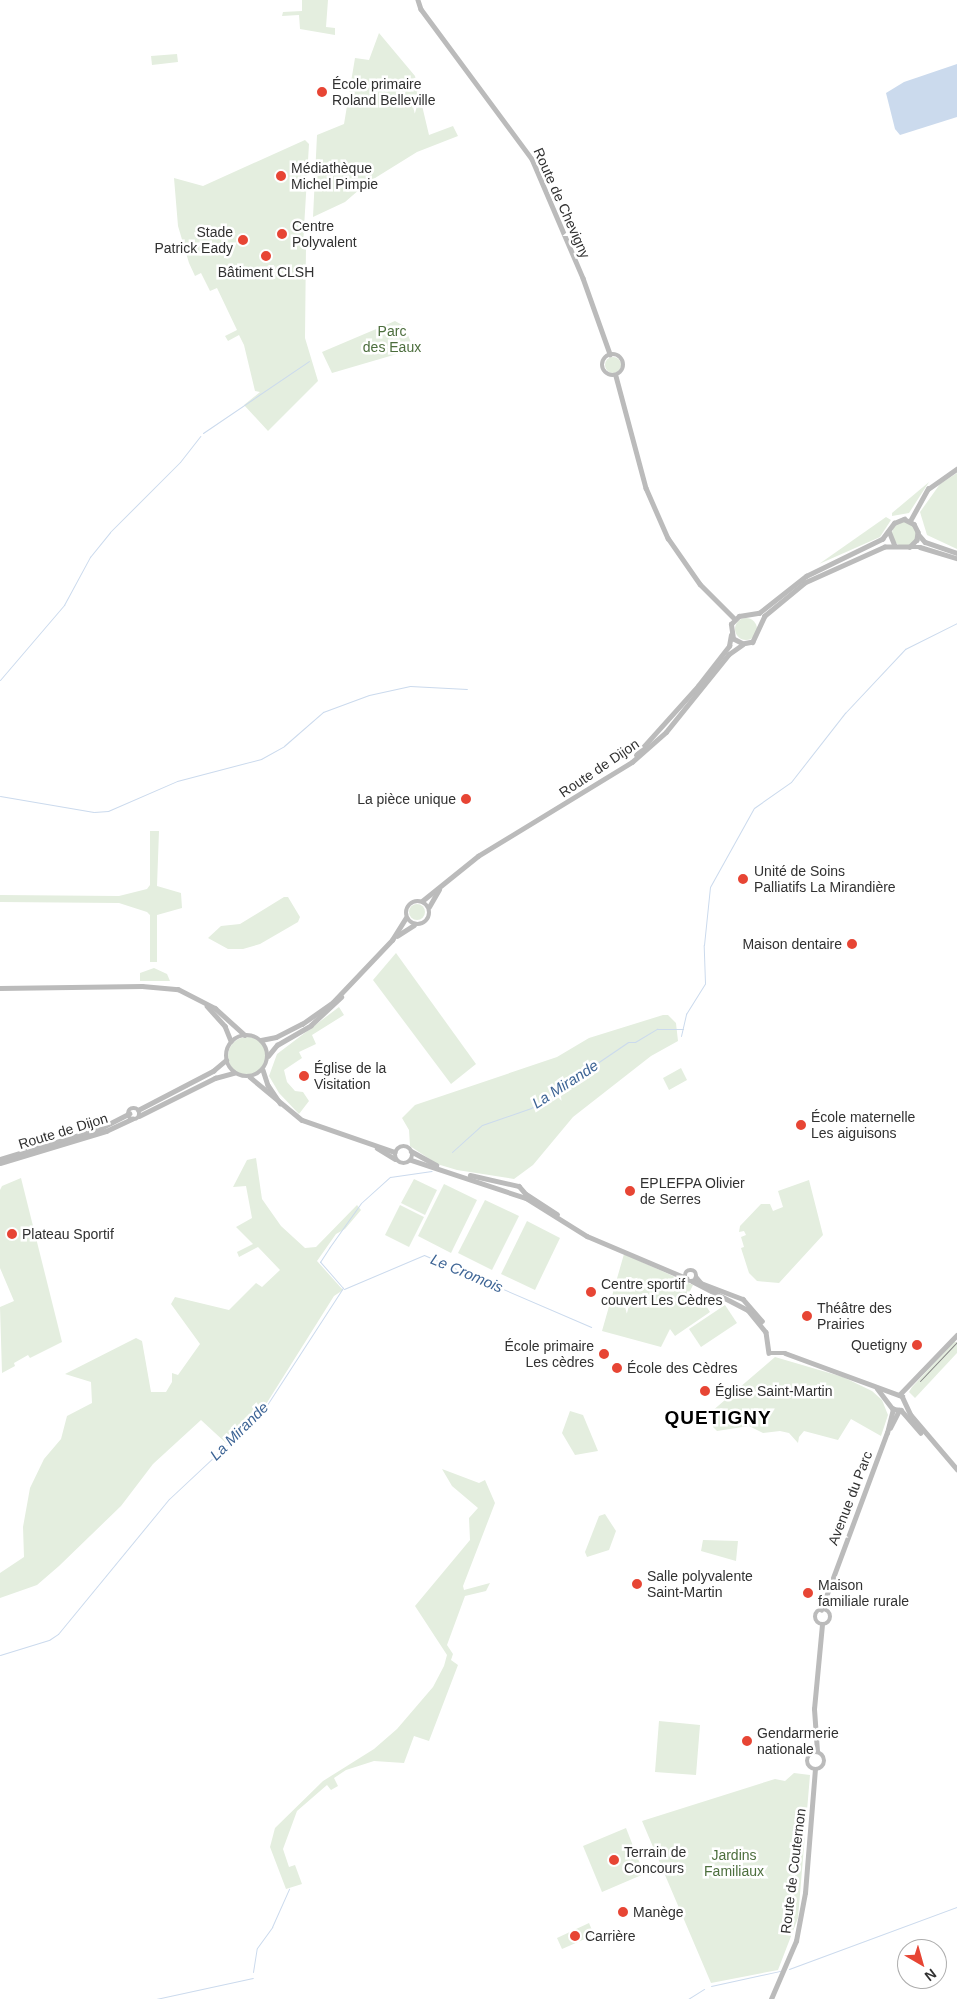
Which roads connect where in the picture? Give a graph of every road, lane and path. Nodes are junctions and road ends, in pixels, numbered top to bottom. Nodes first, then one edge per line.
1 (418, 0) edge
2 (610, 354) junction
3 (616, 376) junction
4 (957, 469) edge
5 (910, 521) junction
6 (889, 532) junction
7 (918, 535) junction
8 (895, 546) junction
9 (910, 547) junction
10 (957, 553) edge
11 (957, 558) edge
12 (750, 615) junction
13 (734, 619) junction
14 (760, 627) junction
15 (731, 635) junction
16 (743, 644) junction
17 (616, 772) junction
18 (444, 883) junction
19 (422, 901) junction
20 (429, 907) junction
21 (406, 918) junction
22 (414, 925) junction
23 (392, 940) junction
24 (358, 977) junction
25 (0, 988) edge
26 (196, 996) junction
27 (245, 1035) junction
28 (261, 1040) junction
29 (231, 1041) junction
30 (268, 1056) junction
31 (226, 1060) junction
32 (263, 1070) junction
33 (234, 1073) junction
34 (250, 1077) junction
35 (280, 1103) junction
36 (138, 1110) junction
37 (129, 1114) junction
38 (139, 1116) junction
39 (132, 1119) junction
40 (371, 1145) junction
41 (411, 1151) junction
42 (395, 1152) junction
43 (0, 1158) edge
44 (395, 1158) junction
45 (411, 1160) junction
46 (0, 1163) edge
47 (444, 1169) junction
48 (459, 1174) junction
49 (523, 1195) junction
50 (686, 1275) junction
51 (694, 1279) junction
52 (957, 1335) edge
53 (772, 1352) junction
54 (933, 1360) junction
55 (876, 1387) junction
56 (897, 1396) junction
57 (904, 1398) junction
58 (891, 1402) junction
59 (906, 1404) junction
60 (898, 1410) junction
61 (930, 1440) junction
62 (957, 1470) edge
63 (824, 1610) junction
64 (822, 1625) junction
65 (817, 1751) junction
66 (815, 1770) junction
67 (771, 1999) edge

1 - 2 main road, Route de Chevigny
2 - 3 main road
2 - 3 main road
3 - 13 main road
4 - 5 main road
5 - 6 main road
5 - 7 main road
6 - 8 main road
6 - 12 main road
7 - 9 main road
7 - 10 main road
8 - 9 main road
8 - 14 main road
9 - 11 main road
12 - 13 main road
12 - 14 main road
13 - 15 main road
14 - 16 main road
15 - 16 main road
15 - 17 main road
16 - 17 main road, Route de Dijon
17 - 18 main road, Route de Dijon
18 - 19 main road, Route de Dijon
18 - 20 main road, Route de Dijon
19 - 20 main road
19 - 21 main road
20 - 22 main road
21 - 22 main road
21 - 23 main road
22 - 23 main road
23 - 24 main road
24 - 28 main road
24 - 30 main road
25 - 26 main road
26 - 27 main road
26 - 29 main road
27 - 28 main road
27 - 29 main road
28 - 30 main road
29 - 31 main road
30 - 32 main road
31 - 33 main road
31 - 36 main road, Route de Dijon
32 - 34 main road
32 - 35 main road
33 - 34 main road
33 - 38 main road, Route de Dijon
34 - 35 main road
35 - 40 main road
36 - 37 main road, Route de Dijon
36 - 38 main road
37 - 39 main road
37 - 43 main road, Route de Dijon
38 - 39 main road, Route de Dijon
39 - 46 main road, Route de Dijon
40 - 42 main road
40 - 44 main road
41 - 42 main road
41 - 45 main road
41 - 47 main road
42 - 44 main road
44 - 45 main road
45 - 47 main road
47 - 48 main road
48 - 49 main road
48 - 49 main road
49 - 50 main road
50 - 51 main road
50 - 51 main road
51 - 53 main road
51 - 53 main road
52 - 54 main road
53 - 55 main road
54 - 56 main road
54 - 57 main road
55 - 56 main road
55 - 58 main road
56 - 57 main road
56 - 58 main road
57 - 59 main road
58 - 60 main road
59 - 60 main road, Avenue du Parc
59 - 61 main road
60 - 61 main road
60 - 63 main road, Avenue du Parc
61 - 62 main road
63 - 64 main road
63 - 64 main road
64 - 65 main road
65 - 66 main road
65 - 66 main road
66 - 67 main road, Route de Couternon

